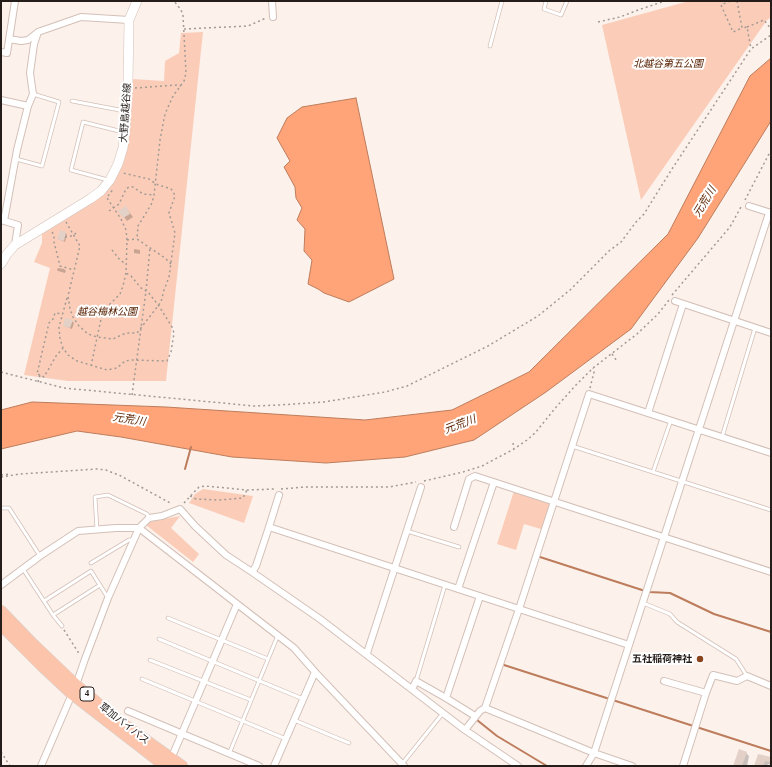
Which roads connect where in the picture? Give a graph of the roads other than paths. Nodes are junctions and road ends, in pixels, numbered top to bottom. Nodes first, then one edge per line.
1 (15, 1) edge
2 (137, 1) edge
3 (272, 1) edge
4 (502, 1) edge
5 (546, 1) edge
6 (567, 1) edge
7 (273, 17) road end
8 (129, 20) junction
9 (38, 32) junction
10 (9, 39) junction
11 (490, 46) dead end
12 (1, 52) edge
13 (33, 94) junction
14 (1, 100) edge
15 (72, 101) dead end
16 (28, 106) junction
17 (126, 111) junction
18 (125, 132) junction
19 (16, 159) junction
20 (110, 180) junction
21 (749, 206) dead end
22 (770, 213) edge
23 (3, 221) edge
24 (15, 245) junction
25 (1, 264) edge
26 (675, 301) dead end
27 (683, 304) junction
28 (734, 321) junction
29 (755, 328) junction
30 (771, 333) edge
31 (648, 413) junction
32 (671, 420) junction
33 (699, 429) junction
34 (722, 437) junction
35 (572, 446) junction
36 (771, 453) edge
37 (653, 472) junction
38 (682, 481) junction
39 (494, 482) junction
40 (421, 487) dead end
41 (279, 495) dead end
42 (554, 502) junction
43 (1, 508) edge
44 (771, 510) edge
45 (148, 518) junction
46 (269, 527) junction
47 (454, 527) dead end
48 (139, 528) junction
49 (97, 530) junction
50 (407, 530) junction
51 (664, 538) junction
52 (134, 539) junction
53 (459, 547) dead end
54 (40, 556) junction
55 (91, 563) dead end
56 (394, 568) junction
57 (23, 569) junction
58 (252, 572) junction
59 (771, 572) edge
60 (100, 584) junction
61 (1, 585) edge
62 (445, 585) junction
63 (458, 589) junction
64 (480, 596) junction
65 (108, 598) junction
66 (44, 601) junction
67 (643, 603) junction
68 (237, 604) junction
69 (519, 609) junction
70 (1, 611) edge
71 (53, 615) junction
72 (168, 618) dead end
73 (1, 625) edge
74 (62, 626) road end
75 (278, 635) junction
76 (159, 638) dead end
77 (221, 640) junction
78 (629, 645) junction
79 (367, 654) junction
80 (150, 660) dead end
81 (268, 660) junction
82 (212, 661) junction
83 (315, 672) junction
84 (747, 676) junction
85 (142, 679) dead end
86 (204, 681) junction
87 (259, 681) junction
88 (416, 681) junction
89 (664, 682) dead end
90 (771, 686) edge
91 (74, 689) junction
92 (412, 689) junction
93 (706, 693) junction
94 (446, 698) junction
95 (303, 699) junction
96 (251, 700) junction
97 (195, 701) junction
98 (485, 708) junction
99 (128, 711) dead end
100 (443, 713) junction
101 (475, 716) junction
102 (294, 720) junction
103 (242, 722) junction
104 (465, 730) junction
105 (181, 734) junction
106 (286, 740) junction
107 (349, 743) dead end
108 (594, 753) junction
109 (229, 754) junction
110 (168, 762) edge
111 (403, 765) edge
112 (41, 766) edge
113 (182, 766) edge
114 (259, 766) edge
115 (274, 766) edge
116 (518, 766) edge
117 (586, 766) edge
118 (632, 766) edge
119 (683, 766) edge

1 - 10 street
2 - 8 main road, 大野島越谷線
3 - 7 street
4 - 11 lane
5 - 6 lane
8 - 9 street
8 - 17 main road, 大野島越谷線
9 - 10 street
9 - 13 street
10 - 12 street
13 - 16 street
13 - 19 lane
14 - 16 street
15 - 17 lane
16 - 19 street
17 - 18 main road, 大野島越谷線
18 - 20 main road, 大野島越谷線
18 - 20 lane
19 - 23 street
20 - 24 main road, 大野島越谷線
21 - 22 street
22 - 28 street
23 - 24 street
24 - 25 main road, 大野島越谷線
26 - 27 street
27 - 28 street
27 - 31 street
28 - 29 street
28 - 33 street
29 - 30 street
29 - 34 lane
31 - 32 street
31 - 35 street
32 - 33 street
32 - 37 lane
33 - 34 street
33 - 38 street
34 - 36 street
35 - 37 lane
35 - 42 street
37 - 38 lane
38 - 44 lane
38 - 51 street
39 - 42 street
39 - 47 street
39 - 63 street
40 - 50 street
41 - 46 street
42 - 51 street
42 - 69 street
43 - 54 lane
45 - 48 street
45 - 49 lane
45 - 58 street
46 - 56 street
46 - 58 street
48 - 49 street
48 - 52 street
48 - 68 street
49 - 54 street
50 - 53 lane
50 - 56 street
51 - 59 street
51 - 67 street
52 - 55 lane
52 - 65 street
54 - 57 street
56 - 62 street
56 - 79 street
57 - 61 street
57 - 66 lane
58 - 79 street
60 - 65 lane
60 - 66 lane
60 - 71 lane
62 - 63 street
62 - 88 lane
63 - 64 street
64 - 69 street
64 - 94 street
65 - 91 street
66 - 71 lane
67 - 78 street
67 - 84 lane
68 - 75 street
68 - 77 street
69 - 78 street
69 - 98 street
70 - 91 highway, 草加バイパス / 4
71 - 74 lane
72 - 77 lane
73 - 91 highway, 草加バイパス / 4
75 - 81 lane
75 - 83 street
76 - 82 lane
77 - 81 lane
77 - 82 street
78 - 108 street
79 - 92 street
80 - 86 lane
81 - 87 lane
82 - 86 street
82 - 87 lane
83 - 95 street
83 - 111 street
84 - 90 street
84 - 93 street
85 - 97 lane
86 - 96 lane
86 - 97 street
87 - 95 lane
87 - 96 lane
88 - 92 street
88 - 94 street
89 - 93 street
91 - 110 highway, 草加バイパス / 4
91 - 112 street
92 - 100 street
93 - 119 street
94 - 101 street
95 - 102 street
96 - 103 lane
97 - 103 lane
97 - 105 street
98 - 101 street
98 - 108 street
99 - 105 street
100 - 104 street
100 - 111 lane
101 - 104 street
102 - 106 street
102 - 107 lane
103 - 106 lane
103 - 109 lane
104 - 116 street
105 - 109 street
105 - 110 street
106 - 115 street
108 - 117 street
108 - 118 street
109 - 114 street
110 - 113 highway, 草加バイパス / 4

